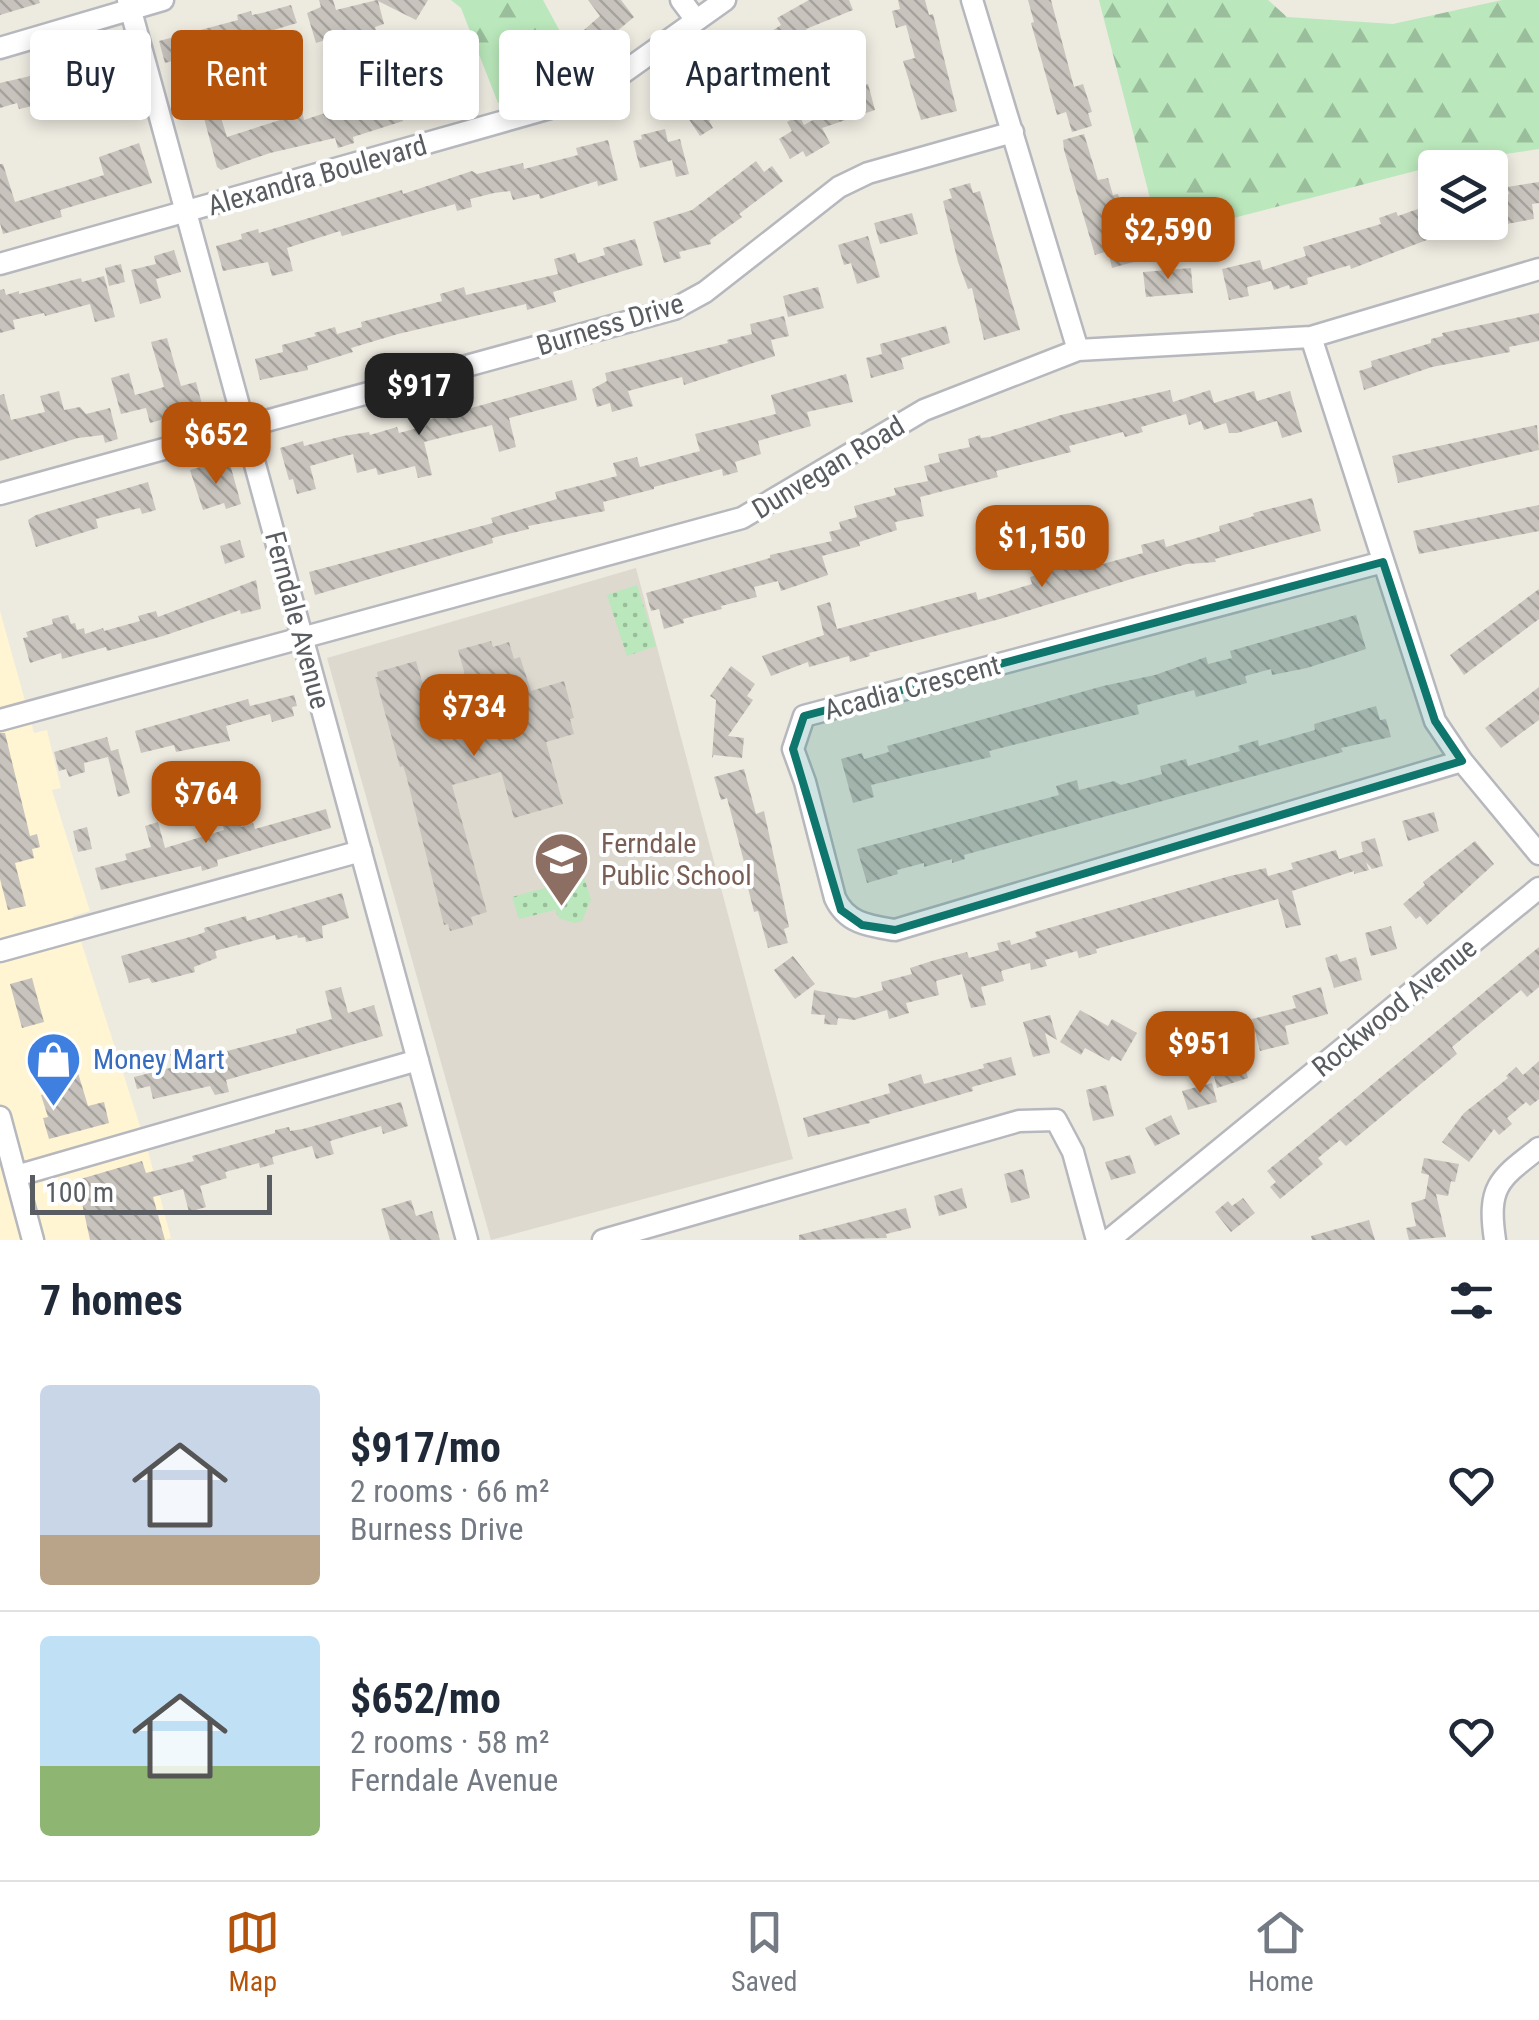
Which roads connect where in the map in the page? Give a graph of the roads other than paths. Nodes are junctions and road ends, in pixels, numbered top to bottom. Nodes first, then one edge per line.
1 (163, 0) edge
2 (680, 0) edge
3 (725, 0) edge
4 (972, 0) edge
5 (129, 4) edge
6 (696, 20) junction
7 (0, 48) edge
8 (1013, 132) junction
9 (186, 213) junction
10 (0, 264) edge
11 (1539, 269) edge
12 (1312, 337) junction
13 (1078, 350) junction
14 (246, 429) junction
15 (0, 494) edge
16 (1382, 562) junction
17 (303, 640) junction
18 (0, 720) edge
19 (1462, 761) junction
20 (361, 852) junction
21 (1539, 854) edge
22 (1539, 888) edge
23 (0, 951) edge
24 (418, 1060) junction
25 (0, 1116) edge
26 (1539, 1148) edge
27 (16, 1176) junction
28 (33, 1240) edge
29 (468, 1240) edge
30 (603, 1240) edge
31 (1097, 1240) edge
32 (1109, 1240) edge
33 (1495, 1240) edge

1 - 5 street
2 - 6 street
3 - 6 street, Alexandra Boulevard
4 - 8 street
5 - 7 street
5 - 9 street, Ferndale Avenue
6 - 9 street, Alexandra Boulevard
8 - 13 street
8 - 14 street, Burness Drive
9 - 10 street, Alexandra Boulevard
9 - 14 street, Ferndale Avenue
11 - 12 street, Dunvegan Road
12 - 13 street, Dunvegan Road
12 - 16 street
13 - 17 street, Dunvegan Road
14 - 15 street, Burness Drive
14 - 17 street, Ferndale Avenue
16 - 19 street
16 - 19 street, Acadia Crescent
17 - 18 street, Dunvegan Road
17 - 20 street, Ferndale Avenue
19 - 21 street
20 - 23 street
20 - 24 street, Ferndale Avenue
22 - 32 street, Rockwood Avenue
24 - 27 street
24 - 29 street, Ferndale Avenue
25 - 27 street
26 - 33 street
27 - 28 street
30 - 31 street

